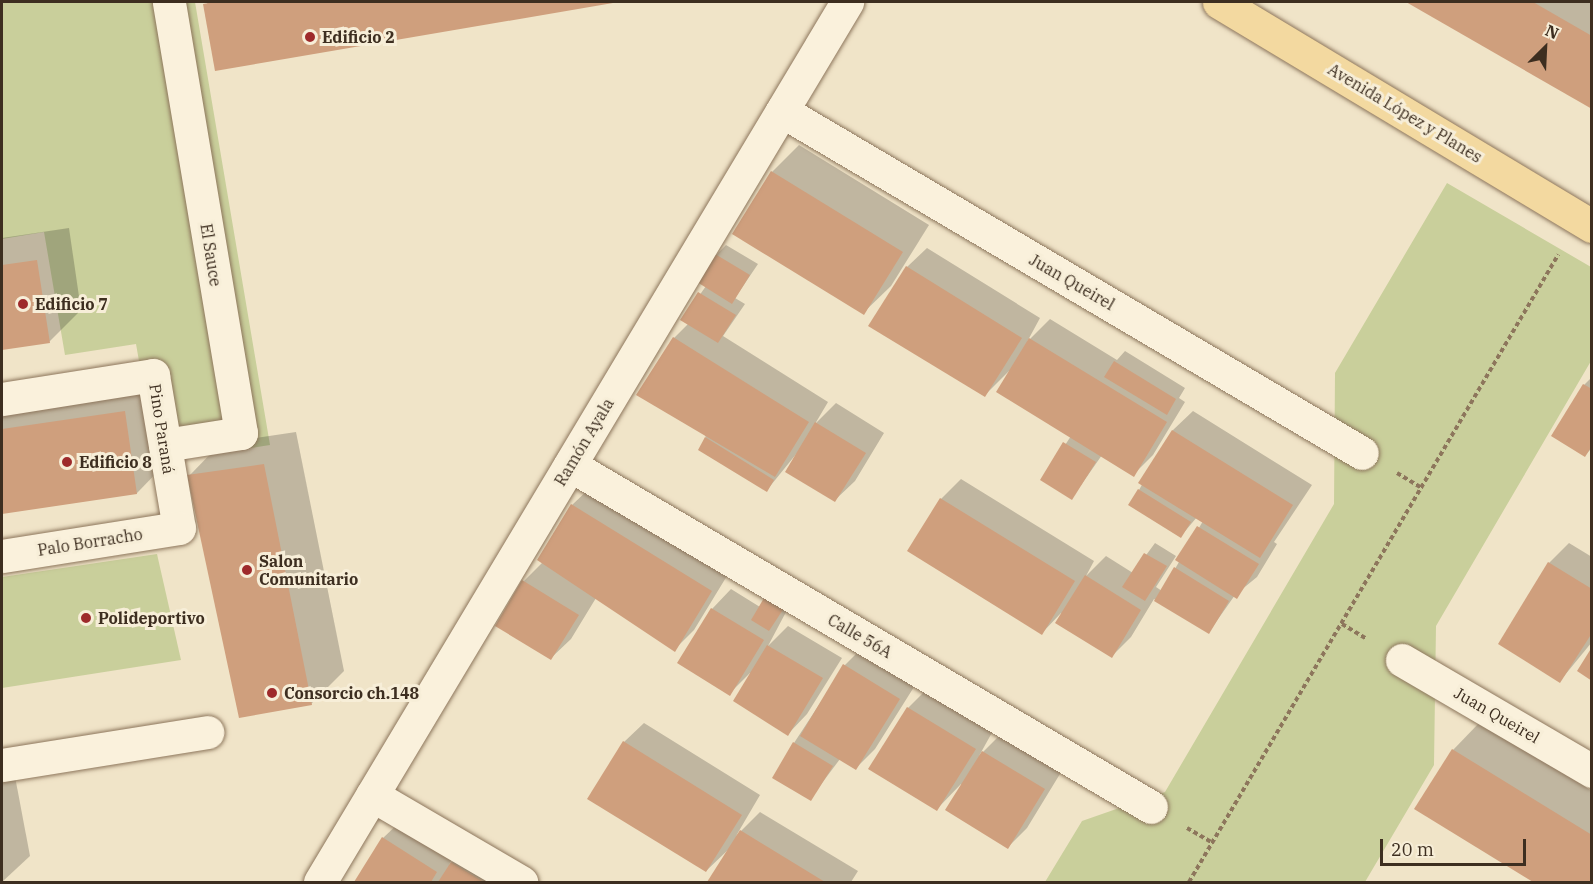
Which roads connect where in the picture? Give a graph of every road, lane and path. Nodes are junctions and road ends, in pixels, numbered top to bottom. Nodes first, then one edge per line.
1 (169, 2) edge
2 (848, 2) edge
3 (1219, 2) edge
4 (782, 111) junction
5 (1585, 222) edge
6 (2, 399) edge
7 (165, 445) junction
8 (1362, 453) dead end
9 (570, 465) junction
10 (179, 528) joint
11 (2, 556) edge
12 (1402, 660) dead end
13 (207, 732) dead end
14 (2, 765) edge
15 (1592, 771) edge
16 (372, 795) junction
17 (1151, 807) dead end
18 (320, 882) edge
19 (521, 882) edge
20 (1189, 882) edge

1 - 7 street, El Sauce
2 - 4 street, Ramón Ayala
3 - 5 main road, Avenida López y Planes
4 - 8 street, Juan Queirel
4 - 9 street, Ramón Ayala
5 - 20 path
6 - 7 street, Pino Paraná
7 - 10 street, Pino Paraná
9 - 16 street, Ramón Ayala
9 - 17 street, Calle 56A
10 - 11 street, Palo Borracho
12 - 15 street, Juan Queirel
13 - 14 street
16 - 18 street, Ramón Ayala
16 - 19 street

